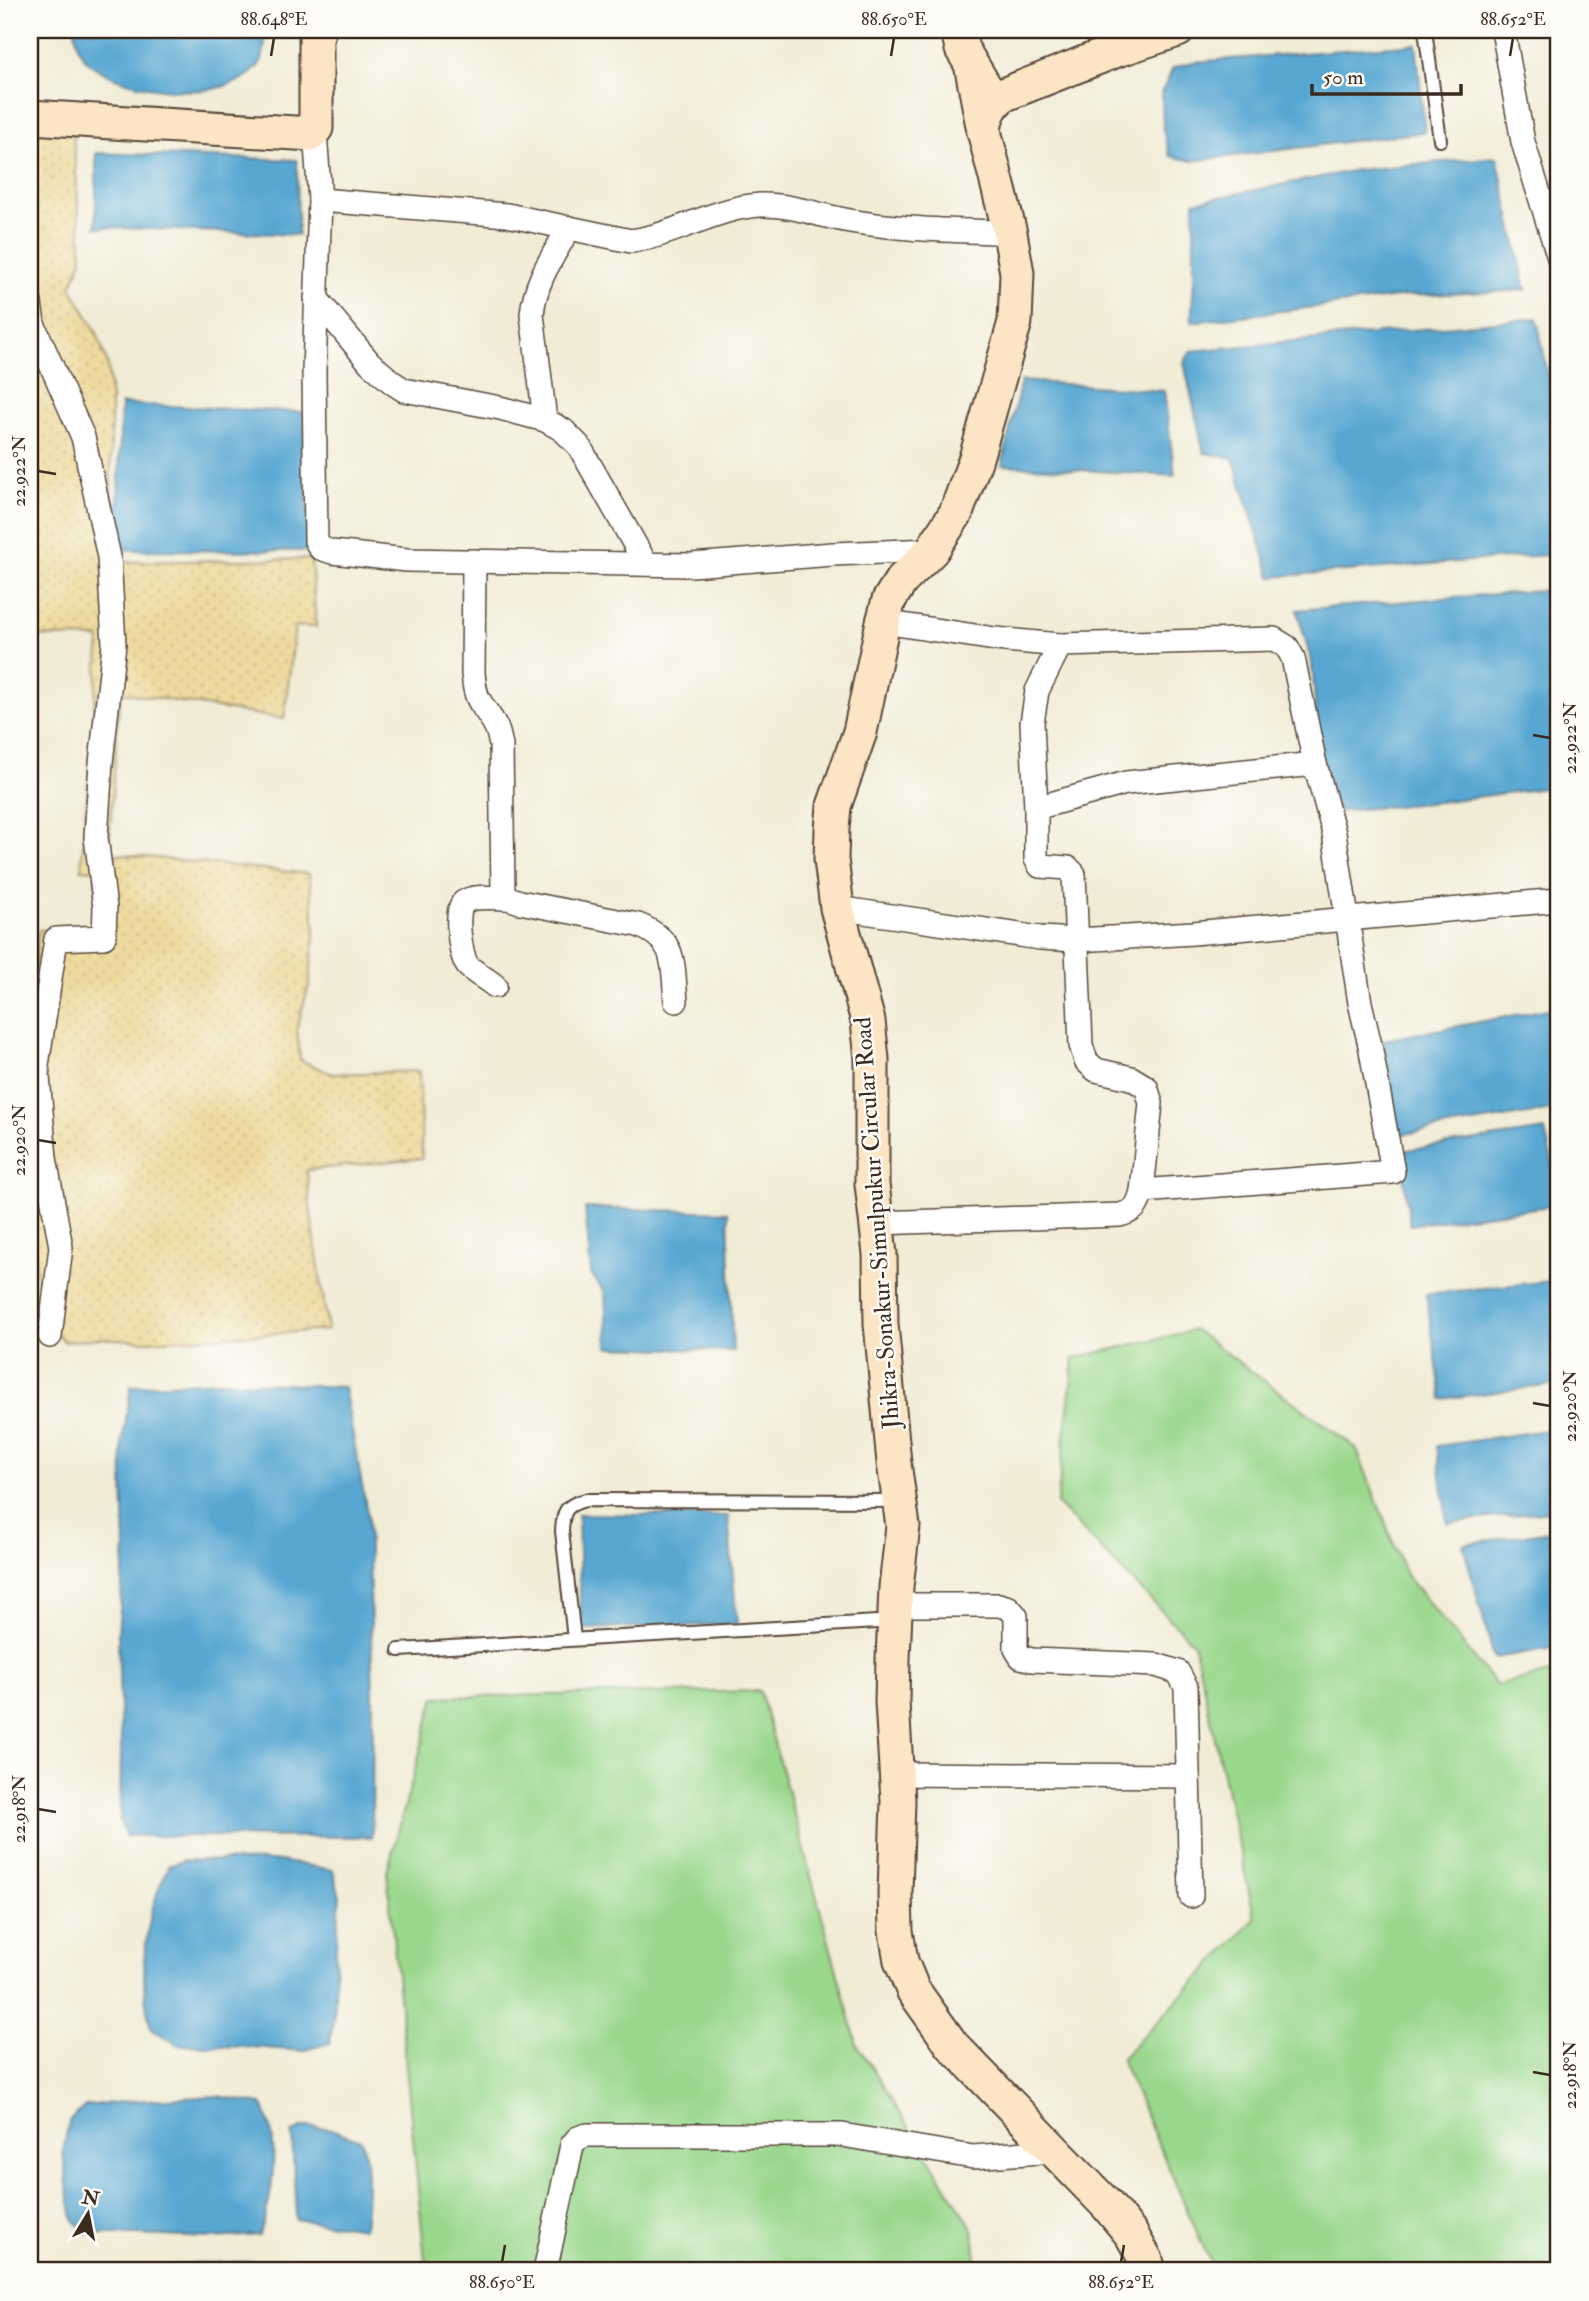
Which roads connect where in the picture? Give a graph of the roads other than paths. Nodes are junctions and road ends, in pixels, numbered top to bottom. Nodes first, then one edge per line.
1 (958, 30) edge
2 (1178, 30) edge
3 (1425, 30) edge
4 (1503, 30) edge
5 (317, 32) edge
6 (1131, 37) edge
7 (972, 69) junction
8 (1003, 95) junction
9 (30, 117) edge
10 (984, 131) junction
11 (315, 132) junction
12 (1440, 140) dead end
13 (320, 200) junction
14 (569, 228) junction
15 (1010, 233) junction
16 (1559, 258) edge
17 (316, 298) junction
18 (30, 303) edge
19 (545, 420) junction
20 (932, 550) junction
21 (474, 561) junction
22 (646, 564) junction
23 (883, 622) junction
24 (1060, 645) junction
25 (1315, 764) junction
26 (1036, 807) junction
27 (509, 898) junction
28 (1559, 900) edge
29 (837, 908) junction
30 (1346, 919) junction
31 (1078, 940) junction
32 (495, 986) dead end
33 (676, 1001) dead end
34 (1142, 1191) junction
35 (877, 1223) junction
36 (50, 1336) dead end
37 (900, 1501) junction
38 (895, 1613) junction
39 (574, 1639) junction
40 (399, 1650) dead end
41 (896, 1774) junction
42 (1188, 1776) junction
43 (1191, 1896) dead end
44 (1053, 2151) junction
45 (545, 2271) edge
46 (1149, 2271) edge

1 - 7 street
2 - 6 street
3 - 12 lane
4 - 16 street
5 - 11 street
6 - 8 street
7 - 8 street
7 - 10 street, Jhikra-Sonakur-Simulpukur Circular Road
8 - 10 street
9 - 11 street
10 - 15 street, Jhikra-Sonakur-Simulpukur Circular Road
11 - 13 street
13 - 14 street
13 - 17 street
14 - 15 street
14 - 19 street
15 - 20 street, Jhikra-Sonakur-Simulpukur Circular Road
17 - 19 street
17 - 21 street
18 - 36 street
19 - 22 street
20 - 22 street
20 - 23 street, Jhikra-Sonakur-Simulpukur Circular Road
21 - 22 street
21 - 27 street
23 - 24 street
23 - 29 street, Jhikra-Sonakur-Simulpukur Circular Road
24 - 25 street
24 - 26 street
25 - 26 street
25 - 30 street
26 - 31 street
27 - 32 street
27 - 33 street
28 - 30 street
29 - 31 street
29 - 35 street, Jhikra-Sonakur-Simulpukur Circular Road
30 - 31 street
30 - 34 street
31 - 34 street
34 - 35 street
35 - 37 street, Jhikra-Sonakur-Simulpukur Circular Road
37 - 38 street, Jhikra-Sonakur-Simulpukur Circular Road
37 - 39 lane
38 - 39 lane
38 - 41 street, Jhikra-Sonakur-Simulpukur Circular Road
38 - 42 street
39 - 40 lane
41 - 42 street
41 - 44 street, Jhikra-Sonakur-Simulpukur Circular Road
42 - 43 street
44 - 45 street
44 - 46 street, Jhikra-Sonakur-Simulpukur Circular Road

